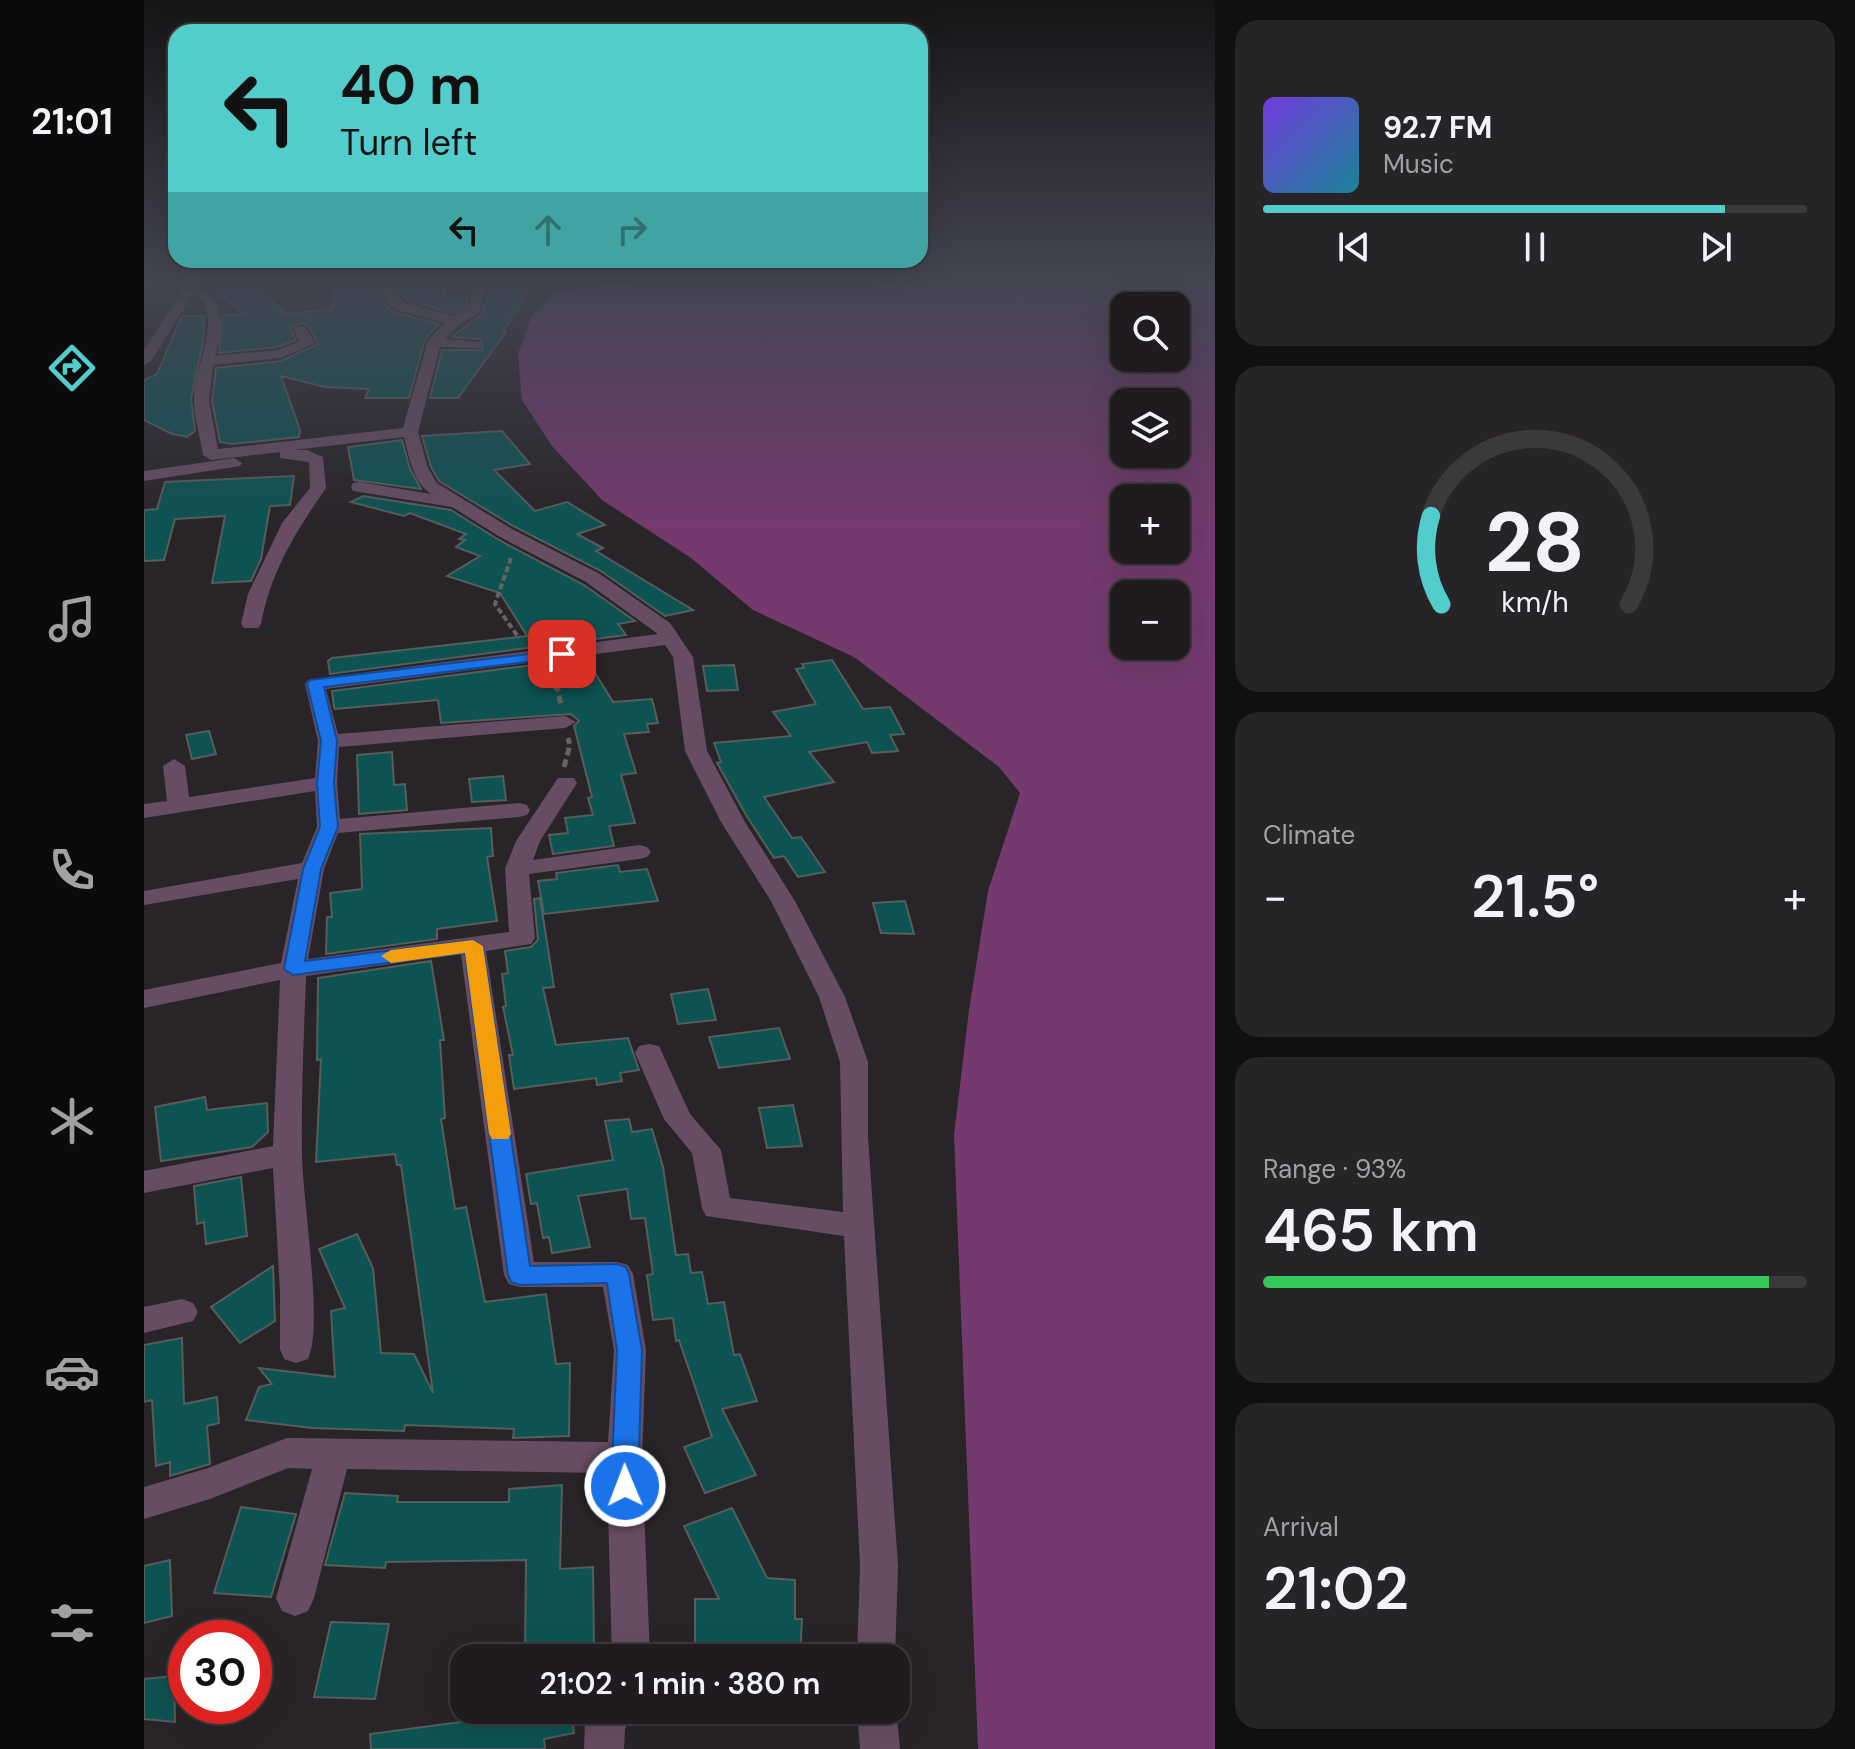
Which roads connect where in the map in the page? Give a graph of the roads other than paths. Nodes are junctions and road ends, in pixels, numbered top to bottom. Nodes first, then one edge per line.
1 (208, 361) edge
2 (430, 362) edge
3 (410, 432) junction
4 (144, 476) edge
5 (359, 487) dead end
6 (457, 503) junction
7 (251, 624) dead end
8 (670, 638) junction
9 (565, 722) dead end
10 (329, 741) junction
11 (174, 766) dead end
12 (326, 783) junction
13 (566, 783) dead end
14 (179, 806) junction
15 (519, 810) dead end
16 (144, 811) edge
17 (329, 827) junction
18 (639, 852) dead end
19 (312, 869) junction
20 (517, 869) junction
21 (144, 898) edge
22 (473, 946) junction
23 (293, 969) junction
24 (144, 999) edge
25 (649, 1053) dead end
26 (287, 1154) junction
27 (144, 1182) edge
28 (860, 1226) junction
29 (182, 1312) dead end
30 (144, 1320) edge
31 (296, 1349) dead end
32 (334, 1453) junction
33 (624, 1458) junction
34 (144, 1503) edge
35 (295, 1598) dead end
36 (631, 1644) edge
37 (876, 1644) edge
38 (605, 1724) edge
39 (878, 1724) edge
40 (604, 1749) edge
41 (880, 1749) edge

1 - 3 street
2 - 3 street
3 - 6 street
4 - 7 street
5 - 6 street
6 - 8 street
8 - 10 street
8 - 28 street
9 - 10 street
10 - 12 street
11 - 14 street
12 - 14 street
12 - 17 street
13 - 20 street
14 - 16 street
15 - 17 street
17 - 19 street
18 - 20 street
19 - 21 street
19 - 23 street
20 - 22 street
22 - 23 street
22 - 33 street
23 - 24 street
23 - 26 street
25 - 28 street
26 - 27 street
26 - 31 street
28 - 37 street
29 - 30 street
32 - 33 street
32 - 34 street
32 - 35 street
33 - 36 street
38 - 40 street
39 - 41 street

